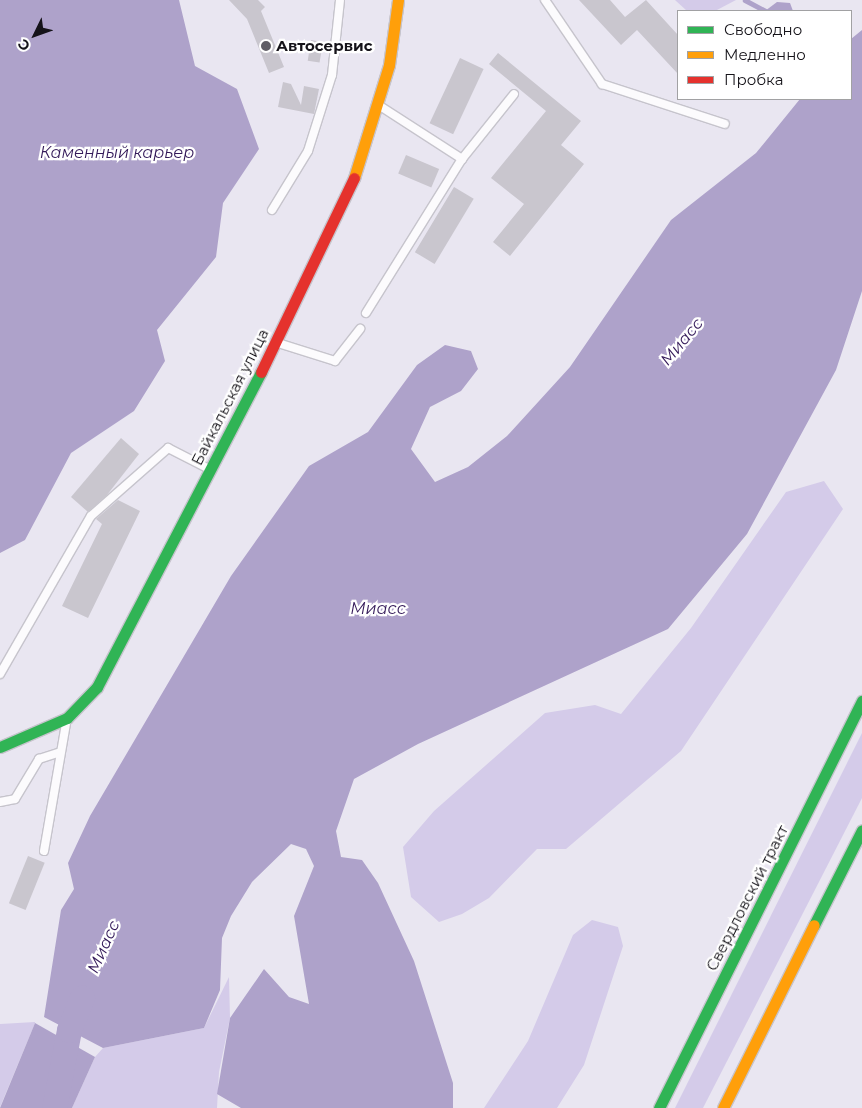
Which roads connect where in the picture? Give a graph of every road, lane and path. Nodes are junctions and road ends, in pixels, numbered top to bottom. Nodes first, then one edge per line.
1 (340, 0) edge
2 (398, 0) edge
3 (545, 0) edge
4 (514, 94) dead end
5 (377, 104) junction
6 (725, 124) dead end
7 (462, 159) junction
8 (272, 210) dead end
9 (366, 313) dead end
10 (360, 329) dead end
11 (276, 342) junction
12 (209, 469) junction
13 (0, 674) edge
14 (862, 701) edge
15 (67, 718) junction
16 (0, 747) edge
17 (60, 752) junction
18 (0, 802) edge
19 (862, 830) edge
20 (44, 851) dead end
21 (659, 1108) edge
22 (723, 1108) edge

1 - 8 lane
2 - 5 street, Байкальская улица
3 - 6 lane
4 - 7 lane
5 - 7 lane
5 - 11 street, Байкальская улица
7 - 9 lane
10 - 11 lane
11 - 12 street, Байкальская улица
12 - 13 lane
12 - 15 street, Байкальская улица
14 - 21 street, Свердловский тракт
15 - 16 street, Байкальская улица
15 - 17 lane
17 - 18 lane
17 - 20 lane
19 - 22 street

